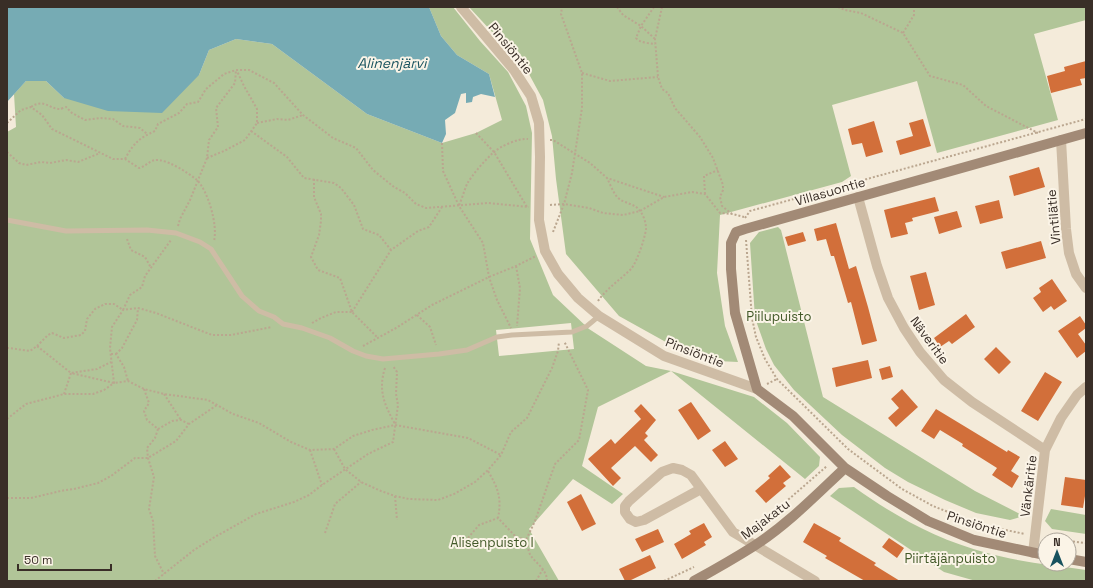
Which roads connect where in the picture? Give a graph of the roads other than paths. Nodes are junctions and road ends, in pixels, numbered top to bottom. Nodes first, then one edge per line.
1 (461, 7) edge
2 (1086, 134) edge
3 (1061, 140) junction
4 (858, 197) junction
5 (7, 220) edge
6 (1086, 288) edge
7 (595, 313) junction
8 (1086, 387) edge
9 (756, 388) junction
10 (1045, 450) junction
11 (845, 468) junction
12 (701, 489) junction
13 (755, 545) junction
14 (1033, 554) junction
15 (1037, 554) edge
16 (694, 581) edge
17 (815, 581) edge

1 - 7 street, Pinsiöntie
2 - 3 street, Villasuontie
3 - 4 street, Villasuontie
3 - 6 street, Vintilätie
4 - 9 street, Villasuontie
4 - 10 street, Näveritie
5 - 7 lane
7 - 9 street, Pinsiöntie
8 - 10 street, Vänkäritie
9 - 11 street, Pinsiöntie
10 - 14 street, Vänkäritie
11 - 13 street, Majakatu
11 - 14 street, Pinsiöntie
12 - 12 street
12 - 13 street
13 - 16 street, Majakatu
13 - 17 street
14 - 15 street, Pinsiöntie

